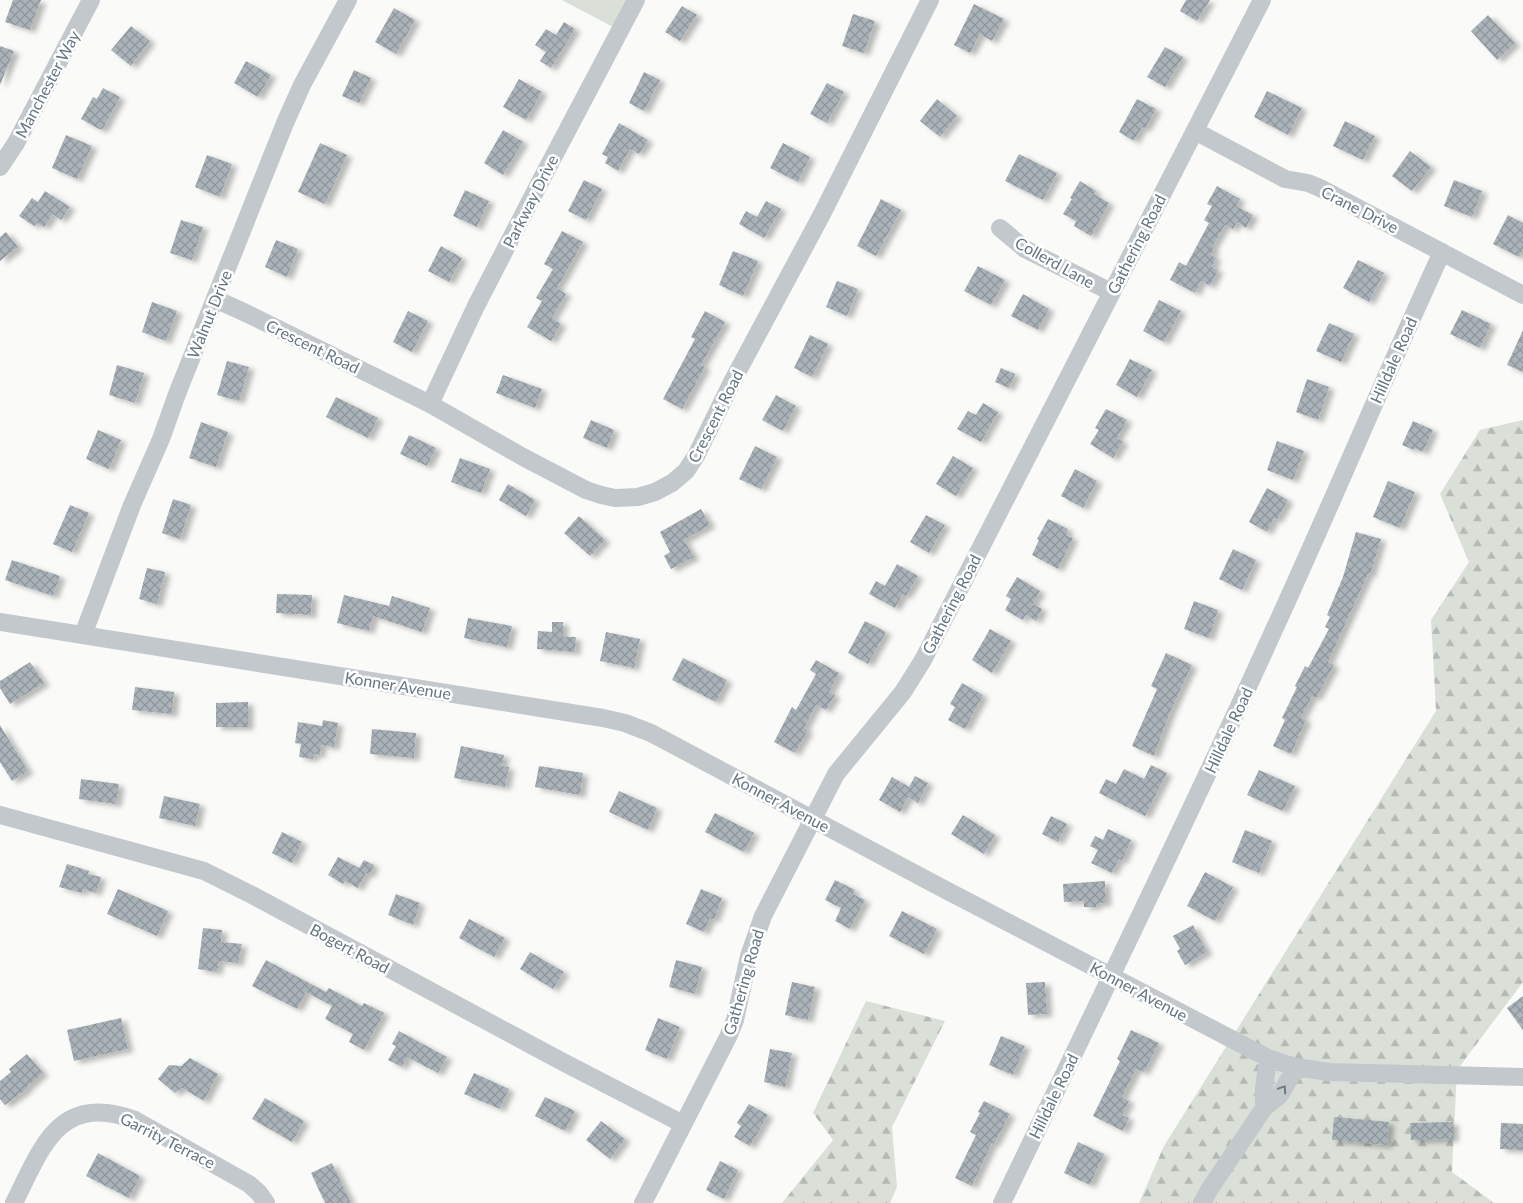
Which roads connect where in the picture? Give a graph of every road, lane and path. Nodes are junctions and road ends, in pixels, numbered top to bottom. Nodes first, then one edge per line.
1 (91, 0) edge
2 (348, 0) edge
3 (636, 0) edge
4 (930, 0) edge
5 (1262, 0) edge
6 (1195, 131) junction
7 (0, 167) edge
8 (1000, 228) dead end
9 (1442, 252) junction
10 (1111, 292) junction
11 (1523, 295) edge
12 (215, 300) junction
13 (430, 404) junction
14 (0, 622) edge
15 (83, 635) junction
16 (0, 815) edge
17 (814, 819) junction
18 (1111, 976) junction
19 (1268, 1058) junction
20 (1296, 1067) junction
21 (1523, 1077) edge
22 (1264, 1108) junction
23 (683, 1124) junction
24 (14, 1203) edge
25 (266, 1203) edge
26 (643, 1203) edge
27 (1002, 1203) edge
28 (1202, 1203) edge

1 - 7 street, Manchester Way
2 - 12 street, Walnut Drive
3 - 13 street, Parkway Drive
4 - 13 street, Crescent Road
5 - 6 street, Gathering Road
6 - 9 street, Crane Drive
6 - 10 street, Gathering Road
8 - 10 street, Collerd Lane
9 - 11 street, Crane Drive
9 - 18 street, Hilldale Road
10 - 17 street, Gathering Road
12 - 13 street, Crescent Road
12 - 15 street, Walnut Drive
14 - 15 street, Konner Avenue
15 - 17 street, Konner Avenue
16 - 23 street, Bogert Road
17 - 18 street, Konner Avenue
17 - 23 street, Gathering Road
18 - 19 street, Konner Avenue
18 - 27 street, Hilldale Road
19 - 20 street, Konner Avenue
19 - 22 street
20 - 21 street, Konner Avenue
22 -> 20 street
22 - 28 street
23 - 26 street, Gathering Road
24 - 25 street, Garrity Terrace

